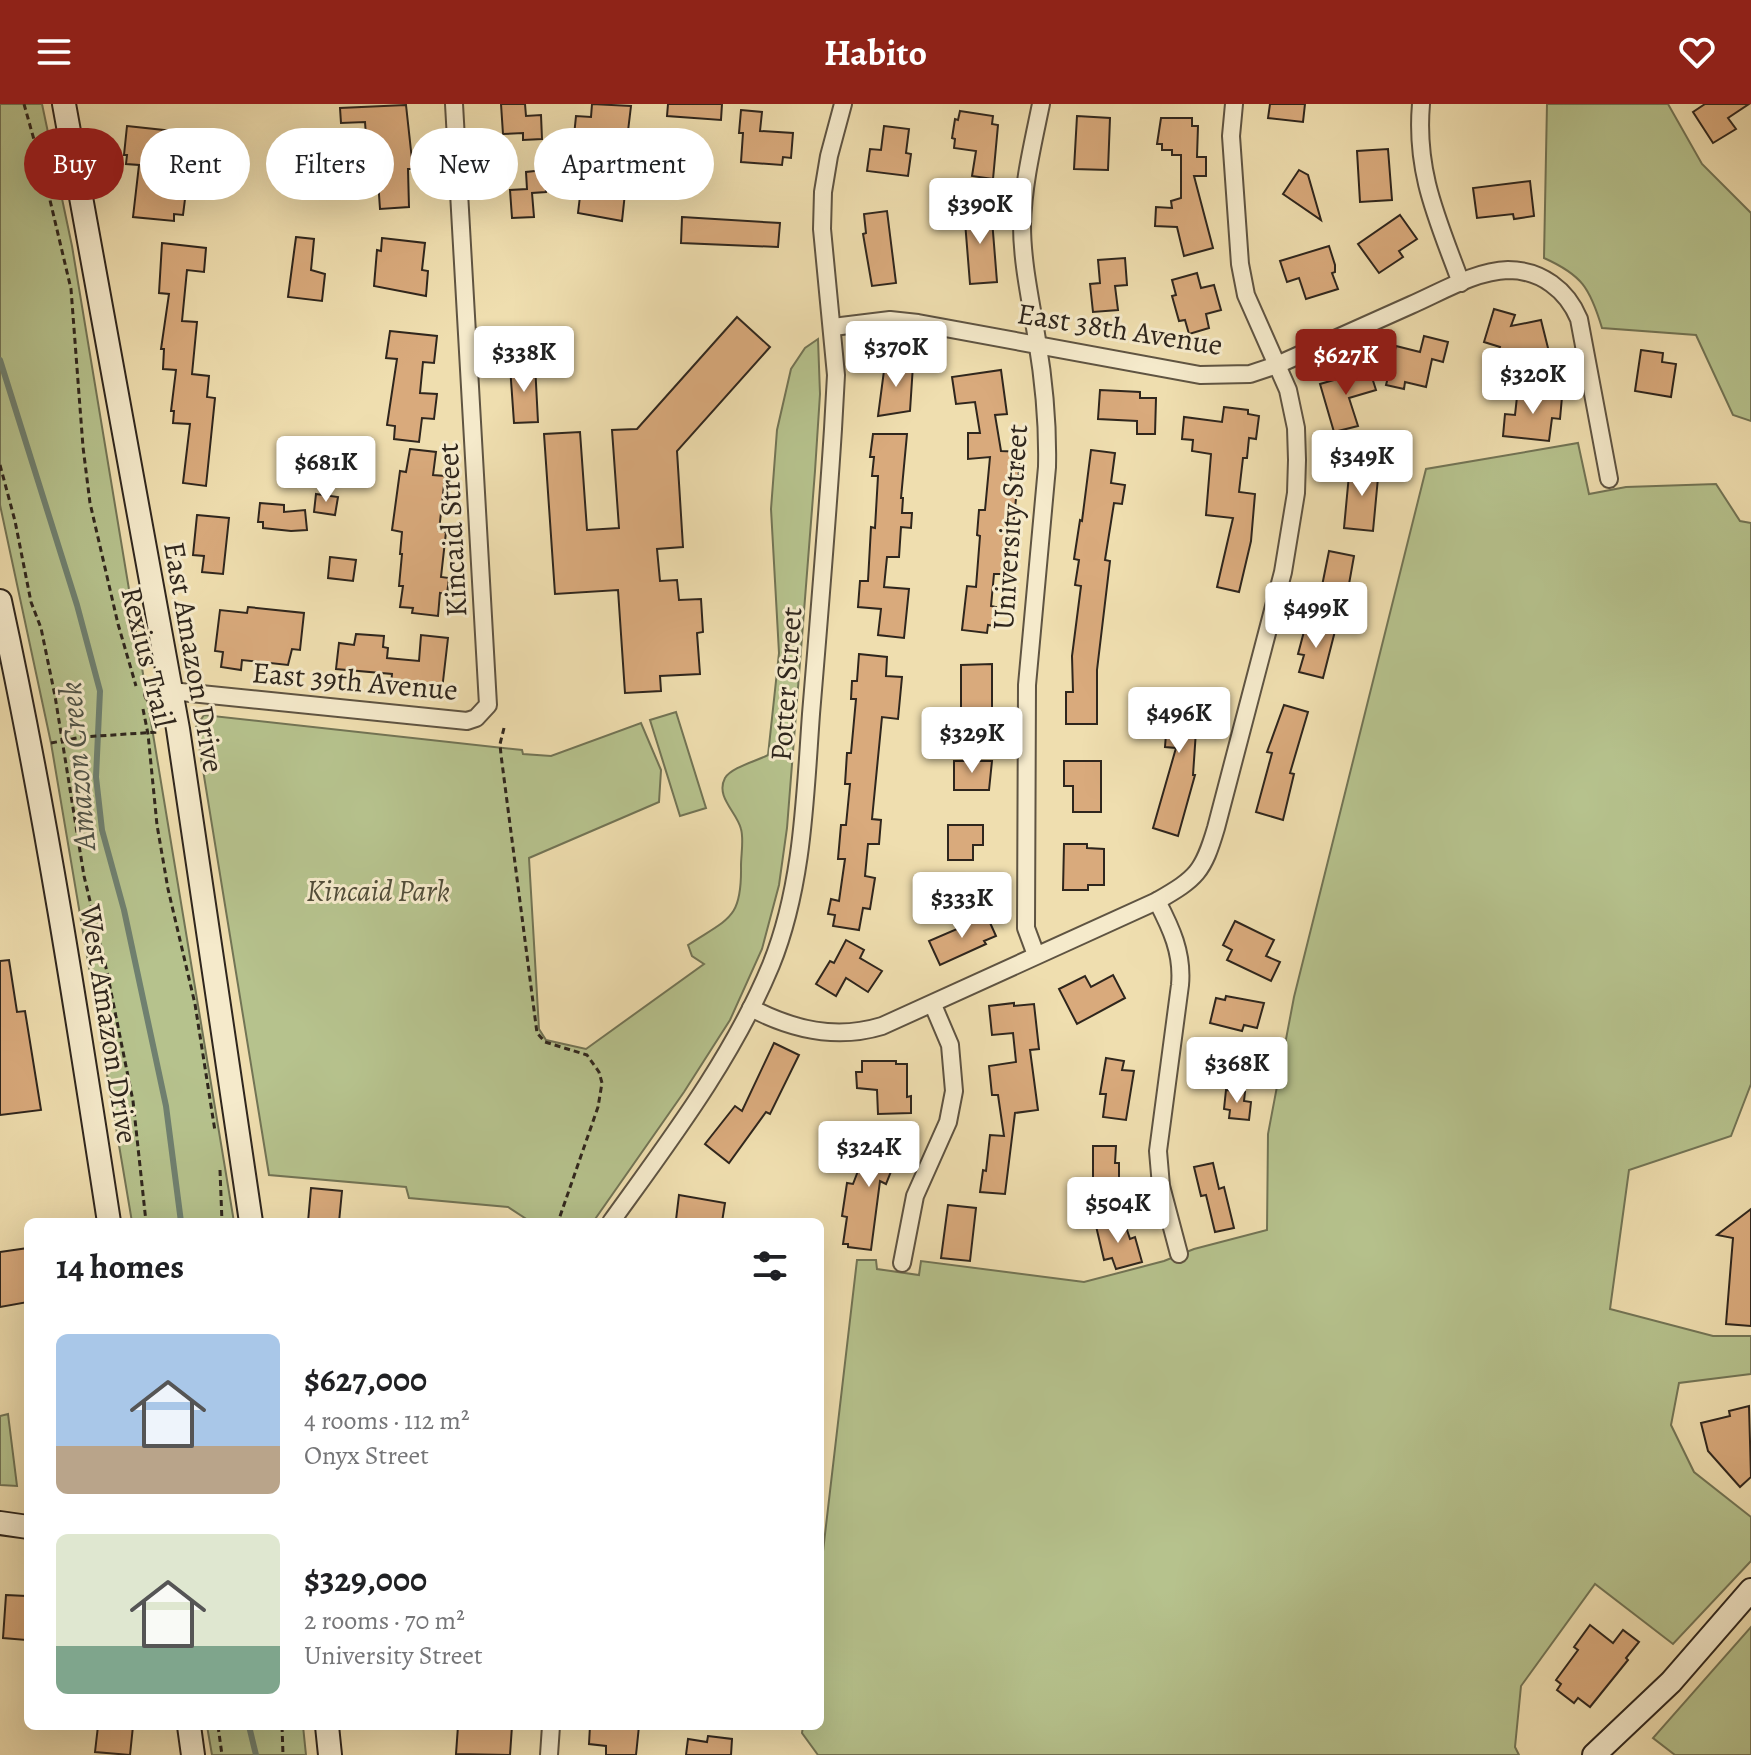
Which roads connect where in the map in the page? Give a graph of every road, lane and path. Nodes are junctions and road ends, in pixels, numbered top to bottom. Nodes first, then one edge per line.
1 (24, 104) edge
2 (64, 104) edge
3 (454, 104) edge
4 (843, 104) edge
5 (1041, 104) edge
6 (1234, 104) edge
7 (1421, 104) edge
8 (1461, 283) junction
9 (833, 327) junction
10 (1038, 344) junction
11 (1277, 365) junction
12 (0, 465) edge
13 (1609, 479) dead end
14 (0, 601) edge
15 (151, 696) junction
16 (484, 712) joint
17 (504, 728) dead end
18 (159, 732) dead end
19 (148, 734) junction
20 (63, 741) junction
21 (51, 743) dead end
22 (1157, 901) junction
23 (1036, 955) junction
24 (933, 1005) junction
25 (751, 1008) junction
26 (217, 1144) dead end
27 (220, 1166) dead end
28 (108, 1218) edge
29 (146, 1218) edge
30 (222, 1218) edge
31 (250, 1218) edge
32 (559, 1218) edge
33 (614, 1218) edge
34 (1179, 1254) dead end
35 (902, 1263) dead end
36 (0, 1523) edge
37 (24, 1526) edge
38 (1751, 1590) edge
39 (190, 1730) edge
40 (219, 1730) edge
41 (282, 1730) edge
42 (327, 1730) edge
43 (551, 1730) edge
44 (193, 1755) edge
45 (222, 1755) edge
46 (283, 1755) edge
47 (330, 1755) edge
48 (549, 1755) edge
49 (1594, 1755) edge

1 - 15 path, Rexius Trail
2 - 15 street, East Amazon Drive
3 - 16 street, Kincaid Street
4 - 9 street, Potter Street
5 - 10 street, University Street
6 - 11 street
7 - 8 street
8 - 11 street, East 38th Avenue
8 - 13 street, East 38th Avenue
9 - 10 street, East 38th Avenue
9 - 25 street, Potter Street
10 - 11 street, East 38th Avenue
10 - 23 street, University Street
11 - 22 street
12 - 20 path
14 - 28 street, West Amazon Drive
15 - 16 street, East 39th Avenue
15 - 19 path, Rexius Trail
15 - 31 street, East Amazon Drive
17 - 32 path
18 - 19 path
19 - 20 path
19 - 26 path, Rexius Trail
20 - 21 path
20 - 29 path
22 - 23 street
22 - 34 street
23 - 24 street
24 - 25 street
24 - 35 street
25 - 33 street, Potter Street
27 - 30 path
36 - 37 street
38 - 49 street
39 - 44 street
40 - 45 path
41 - 46 path
42 - 47 street
43 - 48 street

